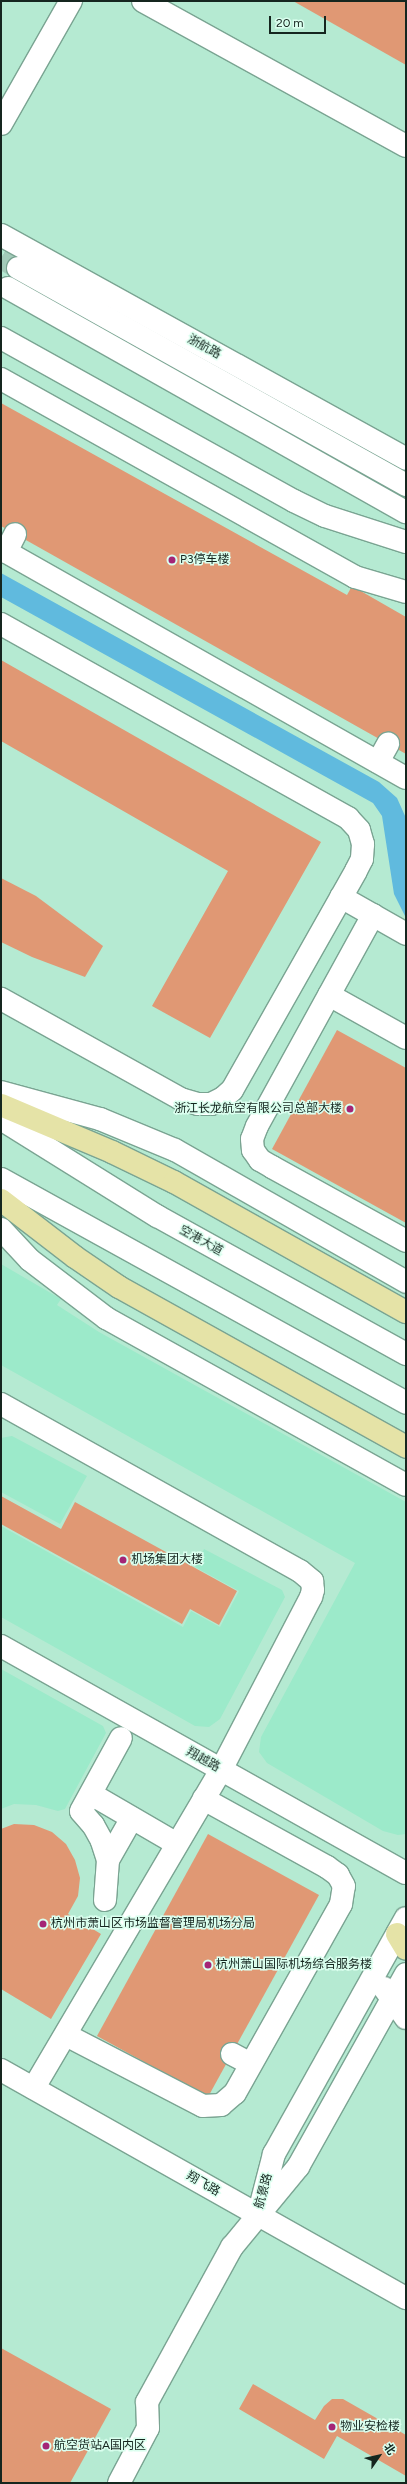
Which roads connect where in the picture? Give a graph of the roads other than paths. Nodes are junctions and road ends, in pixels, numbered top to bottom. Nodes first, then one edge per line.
1 (72, 1) edge
2 (143, 1) edge
3 (1, 124) edge
4 (406, 146) edge
5 (1, 235) edge
6 (18, 268) tunnel mouth
7 (8, 288) tunnel mouth
8 (1, 338) edge
9 (1, 379) edge
10 (406, 460) edge
11 (406, 485) edge
12 (406, 512) edge
13 (406, 542) edge
14 (7, 545) edge
15 (406, 592) edge
16 (1, 624) edge
17 (406, 778) edge
18 (341, 897) junction
19 (373, 916) junction
20 (406, 934) edge
21 (329, 995) junction
22 (1, 998) edge
23 (406, 1038) edge
24 (1, 1092) edge
25 (1, 1105) edge
26 (1, 1119) edge
27 (1, 1179) edge
28 (1, 1200) edge
29 (1, 1229) edge
30 (406, 1241) edge
31 (406, 1282) edge
32 (406, 1312) edge
33 (406, 1354) edge
34 (406, 1403) edge
35 (1, 1404) edge
36 (406, 1447) edge
37 (406, 1486) edge
38 (1, 1646) edge
39 (122, 1738) dead end
40 (221, 1770) junction
41 (91, 1794) junction
42 (204, 1799) junction
43 (132, 1818) junction
44 (177, 1844) junction
45 (108, 1860) junction
46 (406, 1873) edge
47 (105, 1900) dead end
48 (403, 1934) edge
49 (374, 1974) junction
50 (406, 1974) edge
51 (392, 1999) junction
52 (406, 2018) edge
53 (66, 2035) junction
54 (232, 2054) dead end
55 (251, 2064) junction
56 (1, 2070) edge
57 (34, 2088) junction
58 (258, 2215) junction
59 (406, 2298) edge
60 (118, 2483) edge

1 - 3 street
2 - 4 street
5 - 10 street, 浙航路
6 - 11 street, 浙航路
7 - 12 street
8 - 13 street
9 - 15 street
14 - 17 street
16 - 18 street
18 - 19 street
18 - 22 street
19 - 20 street
19 - 21 street
21 - 23 street
21 - 30 street
24 - 31 street
25 - 32 main road
26 - 33 street, 空港大道
27 - 34 street
28 - 36 main road
29 - 37 street
35 - 40 street
38 - 40 street, 翔越路
39 - 41 street
40 - 42 street
40 - 46 street, 翔越路
41 - 43 street
41 - 45 street
42 - 44 street
42 - 55 street
43 - 44 street
43 - 45 street
44 - 53 street
45 - 47 street
48 - 49 street, 航景路
49 - 51 street
49 - 58 street, 航景路
50 - 51 street, 航景路
51 - 52 street
51 - 58 street, 航景路
53 - 55 street
53 - 57 street
54 - 55 street
56 - 57 street, 翔飞路
57 - 58 street, 翔飞路
58 - 59 street, 翔飞路
58 - 60 street

